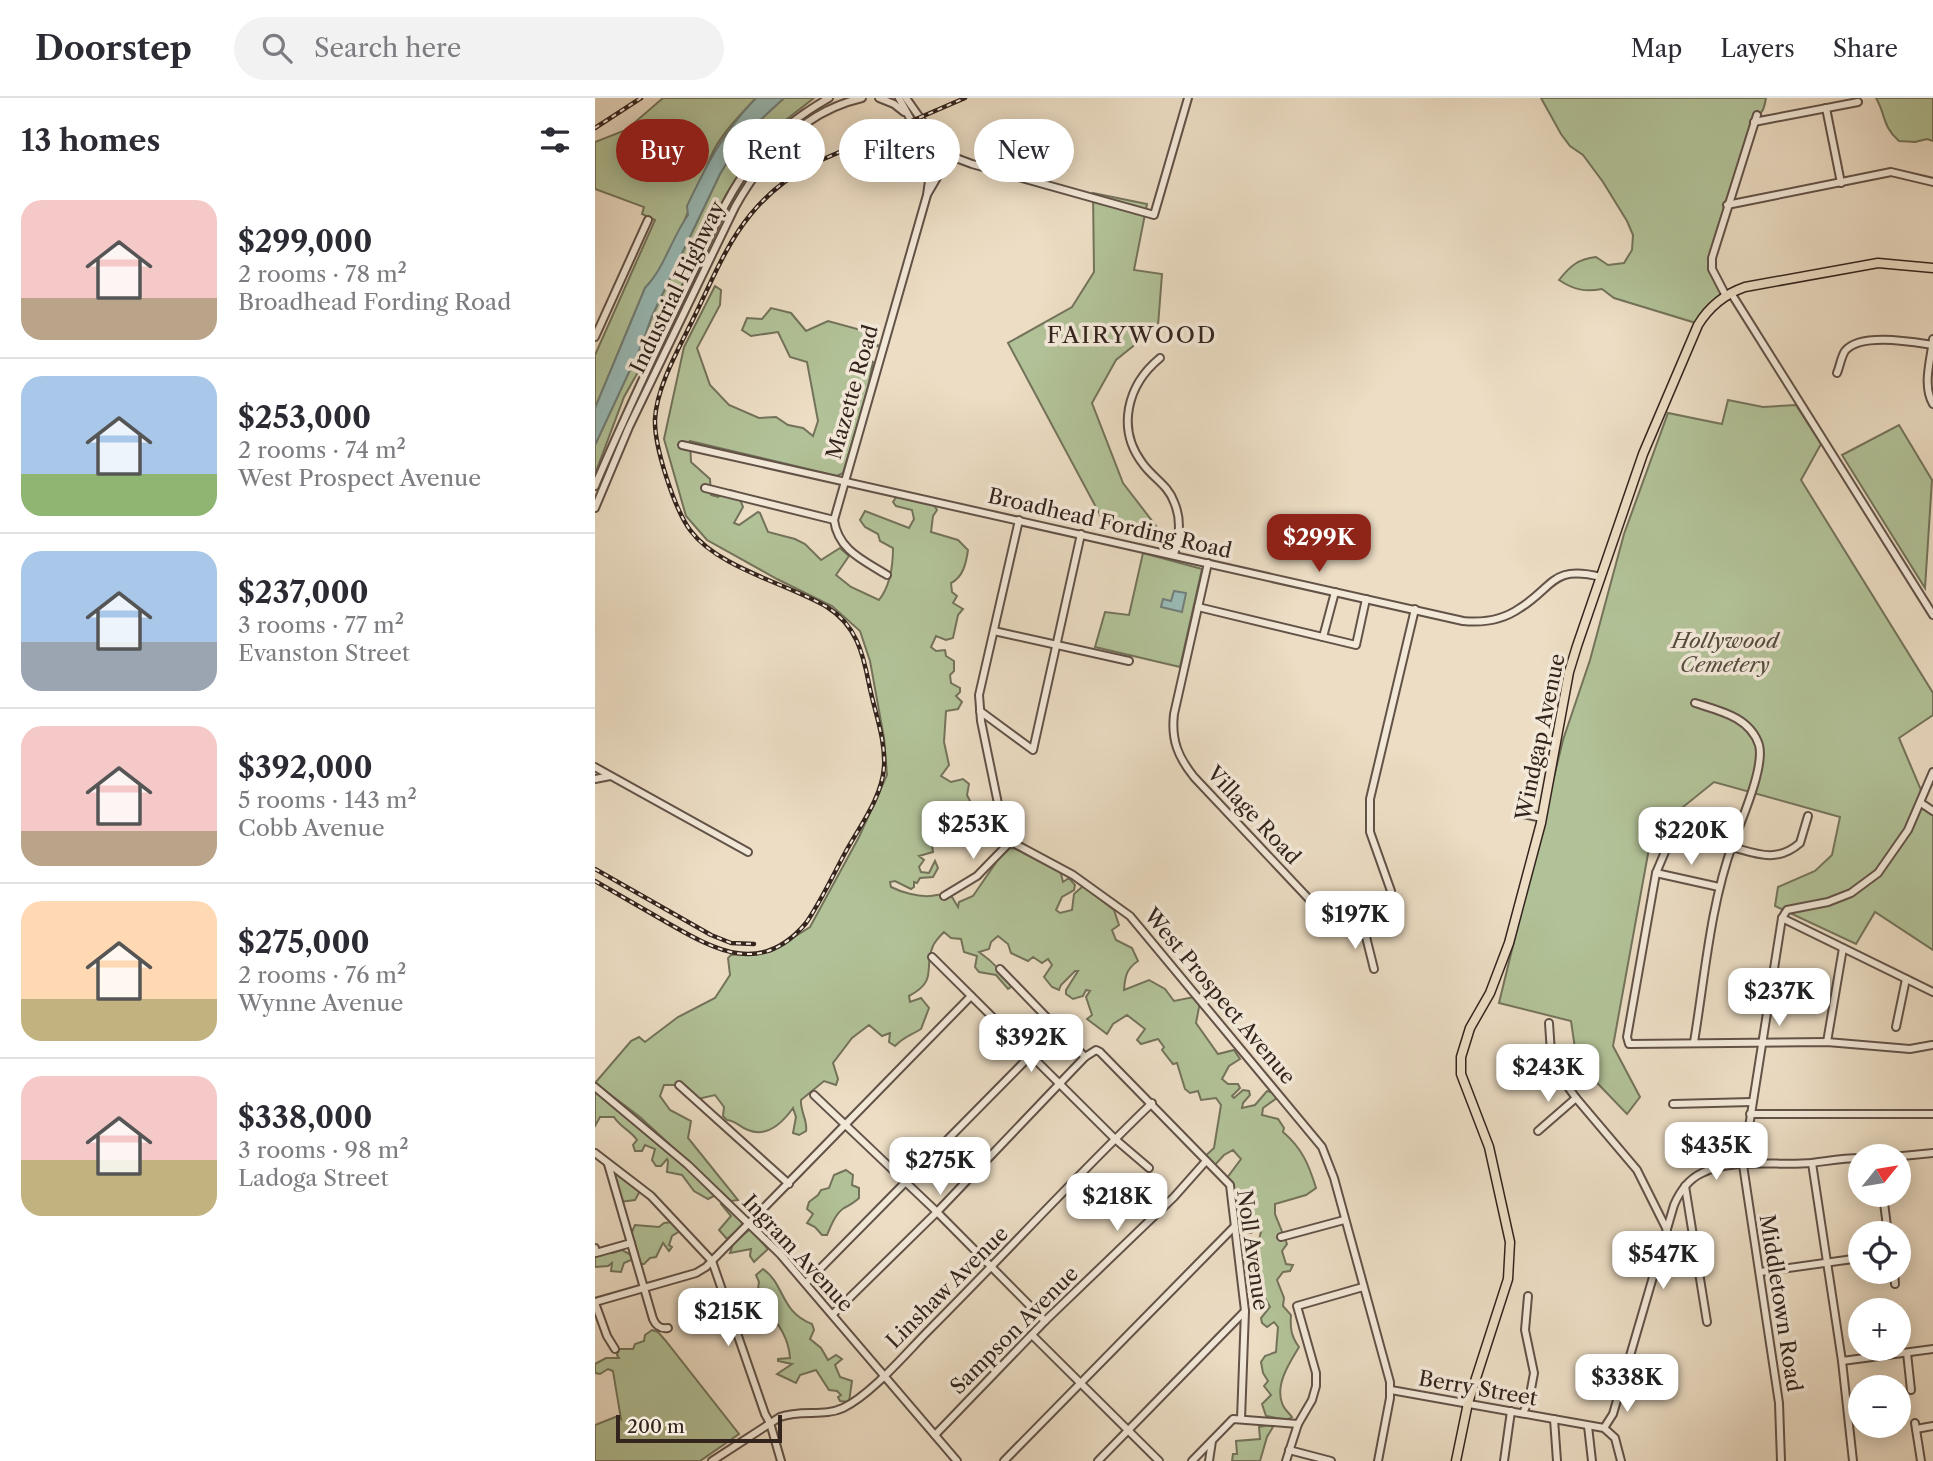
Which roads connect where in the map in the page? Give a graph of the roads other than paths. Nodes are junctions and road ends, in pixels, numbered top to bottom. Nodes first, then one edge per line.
1 (829, 98) edge
2 (862, 98) edge
3 (879, 98) edge
4 (899, 98) edge
5 (906, 98) edge
6 (1188, 98) edge
7 (1858, 102) dead end
8 (1826, 108) junction
9 (910, 119) joint
10 (921, 119) edge
11 (960, 159) edge
12 (935, 182) edge
13 (1933, 182) edge
14 (1841, 183) junction
15 (1727, 205) junction
16 (648, 220) dead end
17 (1933, 268) edge
18 (1729, 294) junction
19 (595, 337) edge
20 (1933, 339) edge
21 (1933, 345) edge
22 (1160, 358) dead end
23 (1837, 373) dead end
24 (1933, 404) edge
25 (682, 445) dead end
26 (846, 481) junction
27 (595, 486) edge
28 (705, 488) dead end
29 (595, 508) edge
30 (834, 520) junction
31 (1019, 520) junction
32 (1081, 534) junction
33 (1174, 555) junction
34 (1208, 563) junction
35 (887, 575) dead end
36 (1601, 577) junction
37 (1335, 592) junction
38 (1366, 599) junction
39 (1198, 607) junction
40 (1415, 610) junction
41 (1933, 615) edge
42 (993, 631) junction
43 (1323, 637) junction
44 (1057, 645) junction
45 (1129, 661) dead end
46 (1695, 703) dead end
47 (980, 710) junction
48 (595, 767) edge
49 (1933, 772) edge
50 (614, 776) junction
51 (595, 779) edge
52 (1921, 803) junction
53 (1933, 811) edge
54 (1519, 813) dead end
55 (1808, 816) dead end
56 (1542, 818) junction
57 (1012, 840) junction
58 (1670, 840) dead end
59 (1732, 847) junction
60 (748, 852) dead end
61 (1656, 873) junction
62 (1719, 887) junction
63 (944, 896) dead end
64 (1782, 918) junction
65 (1363, 925) junction
66 (1843, 948) junction
67 (932, 957) dead end
68 (1000, 969) dead end
69 (1374, 970) dead end
70 (1906, 979) junction
71 (1933, 992) edge
72 (971, 996) junction
73 (1549, 1023) dead end
74 (1896, 1027) dead end
75 (1694, 1042) junction
76 (1762, 1042) junction
77 (1827, 1042) junction
78 (1932, 1045) edge
79 (1031, 1055) junction
80 (1085, 1057) junction
81 (1061, 1084) junction
82 (679, 1085) dead end
83 (595, 1087) edge
84 (814, 1095) dead end
85 (1576, 1098) junction
86 (1752, 1102) junction
87 (1152, 1103) junction
88 (1673, 1104) dead end
89 (1750, 1114) junction
90 (1933, 1114) edge
91 (847, 1124) junction
92 (1538, 1131) dead end
93 (1115, 1139) junction
94 (595, 1153) edge
95 (1933, 1153) edge
96 (1911, 1155) edge
97 (1848, 1159) edge
98 (1206, 1161) junction
99 (607, 1162) junction
100 (1812, 1163) junction
101 (1743, 1164) junction
102 (1149, 1168) dead end
103 (904, 1181) junction
104 (789, 1184) junction
105 (1685, 1186) junction
106 (937, 1212) junction
107 (1345, 1220) junction
108 (750, 1224) junction
109 (1234, 1227) junction
110 (1667, 1230) junction
111 (1281, 1237) dead end
112 (631, 1243) junction
113 (595, 1248) edge
114 (1848, 1259) edge
115 (712, 1261) junction
116 (1827, 1262) junction
117 (991, 1268) junction
118 (1759, 1272) junction
119 (806, 1283) junction
120 (1363, 1287) junction
121 (644, 1288) junction
122 (1528, 1296) dead end
123 (595, 1302) edge
124 (1245, 1311) junction
125 (833, 1314) junction
126 (1045, 1321) junction
127 (1707, 1322) dead end
128 (668, 1328) dead end
129 (1032, 1335) junction
130 (615, 1349) dead end
131 (1933, 1349) edge
132 (1911, 1352) edge
133 (1849, 1361) edge
134 (1908, 1361) edge
135 (1842, 1362) junction
136 (884, 1375) junction
137 (1081, 1383) junction
138 (1391, 1390) junction
139 (1912, 1390) dead end
140 (1468, 1403) junction
141 (1511, 1411) junction
142 (1523, 1413) junction
143 (1241, 1419) junction
144 (1554, 1419) junction
145 (770, 1423) junction
146 (1298, 1424) junction
147 (1588, 1426) junction
148 (1933, 1426) edge
149 (1604, 1428) junction
150 (1128, 1431) junction
151 (936, 1435) junction
152 (1212, 1439) junction
153 (1289, 1450) junction
154 (712, 1461) edge
155 (781, 1461) edge
156 (957, 1461) edge
157 (1003, 1461) edge
158 (1098, 1461) edge
159 (1159, 1461) edge
160 (1192, 1461) edge
161 (1209, 1461) edge
162 (1286, 1461) edge
163 (1331, 1461) edge
164 (1378, 1461) edge
165 (1456, 1461) edge
166 (1504, 1461) edge
167 (1557, 1461) edge
168 (1592, 1461) edge
169 (1621, 1461) edge
170 (1781, 1461) edge
171 (1853, 1461) edge
172 (1921, 1461) edge

1 - 27 street, Industrial Highway
2 - 29 street, Industrial Highway
3 - 9 street
4 - 9 street
5 - 10 street
6 - 11 street
7 - 8 street
8 - 14 street
8 - 15 street
12 - 26 street, Mazette Road
13 - 14 street
14 - 15 street
15 - 18 street
16 - 19 street
17 - 18 main road
18 - 36 main road, Windgap Avenue
18 - 41 street
20 - 21 street
21 - 23 street
21 - 24 street
22 - 33 street
25 - 26 street, Broadhead Fording Road
26 - 30 street, Mazette Road
26 - 31 street, Broadhead Fording Road
28 - 30 street
30 - 35 street
31 - 32 street, Broadhead Fording Road
31 - 42 street
32 - 33 street, Broadhead Fording Road
32 - 44 street
33 - 34 street, Broadhead Fording Road
34 - 37 street, Broadhead Fording Road
34 - 39 street, Village Road
36 - 40 street, Broadhead Fording Road
36 - 56 main road, Windgap Avenue
37 - 38 street, Broadhead Fording Road
37 - 43 street
38 - 40 street, Broadhead Fording Road
38 - 43 street
39 - 43 street
39 - 65 street, Village Road
40 - 65 street
42 - 44 street
42 - 47 street
44 - 45 street
44 - 47 street
46 - 59 street
47 - 57 street
48 - 50 street
49 - 52 street
50 - 51 street
50 - 60 street
52 - 53 street
52 - 64 street
54 - 56 street
55 - 59 street
56 - 140 main road, Windgap Avenue
57 - 63 street
57 - 107 street, West Prospect Avenue
58 - 61 street
59 - 62 street
61 - 62 street
61 - 75 street
62 - 75 street
64 - 66 street
64 - 76 street, Middletown Road
65 - 69 street
66 - 70 street
66 - 77 street
67 - 72 street
68 - 80 street
70 - 71 street
70 - 74 street
72 - 79 street
72 - 91 street
73 - 85 street
75 - 76 street
76 - 77 street
76 - 86 street, Middletown Road
77 - 78 street
79 - 81 street
79 - 103 street
80 - 81 street
80 - 87 street, Noll Avenue
81 - 93 street
81 - 106 street
82 - 104 street
83 - 108 street, Ingram Avenue
84 - 91 street
85 - 92 street
85 - 110 street
86 - 88 street
86 - 89 street, Middletown Road
87 - 93 street, Linshaw Avenue
87 - 98 street, Noll Avenue
89 - 90 street
89 - 101 street, Middletown Road
91 - 103 street
91 - 104 street
93 - 102 street
93 - 117 street, Linshaw Avenue
94 - 99 street
95 - 96 street
97 - 100 street
98 - 109 street, Noll Avenue
98 - 126 street, Sampson Avenue
99 - 112 street
99 - 115 street
100 - 101 street
100 - 116 street
101 - 105 street
101 - 118 street, Middletown Road
103 - 106 street
103 - 119 street
104 - 108 street
105 - 110 street
105 - 127 street
106 - 117 street
106 - 125 street
107 - 111 street
107 - 120 street, West Prospect Avenue
108 - 115 street
108 - 119 street, Ingram Avenue
109 - 124 street, Noll Avenue
109 - 137 street
110 - 149 street
112 - 113 street
112 - 121 street
114 - 116 street
115 - 121 street
115 - 145 street
116 - 118 street
116 - 135 street
117 - 126 street
117 - 136 street, Linshaw Avenue
118 - 170 street, Middletown Road
119 - 125 street, Ingram Avenue
120 - 138 street, West Prospect Avenue
120 - 146 street
121 - 123 street
121 - 128 street
122 - 142 street
123 - 130 street
124 - 143 street, Noll Avenue
124 - 150 street
125 - 136 street, Ingram Avenue
126 - 129 street, Sampson Avenue
129 - 137 street
129 - 151 street, Sampson Avenue
131 - 132 street
133 - 135 street
134 - 139 street
135 - 171 street
136 - 145 street, Linshaw Avenue
136 - 151 street, Ingram Avenue
137 - 150 street
137 - 157 street
138 - 140 street, Berry Street
138 - 164 street, West Prospect Avenue
140 - 141 street, Berry Street
140 - 165 main road, Windgap Avenue
141 - 142 street, Berry Street
141 - 166 street
142 - 144 street, Berry Street
143 - 146 street
143 - 152 street
144 - 147 street, Berry Street
144 - 167 street
145 - 154 street, Linshaw Avenue
145 - 155 street
146 - 153 street
147 - 149 street, Berry Street
147 - 168 street
148 - 172 street
149 - 169 street
150 - 158 street
150 - 159 street
151 - 156 street, Ingram Avenue
152 - 160 street
152 - 161 street
153 - 162 street
153 - 163 street

